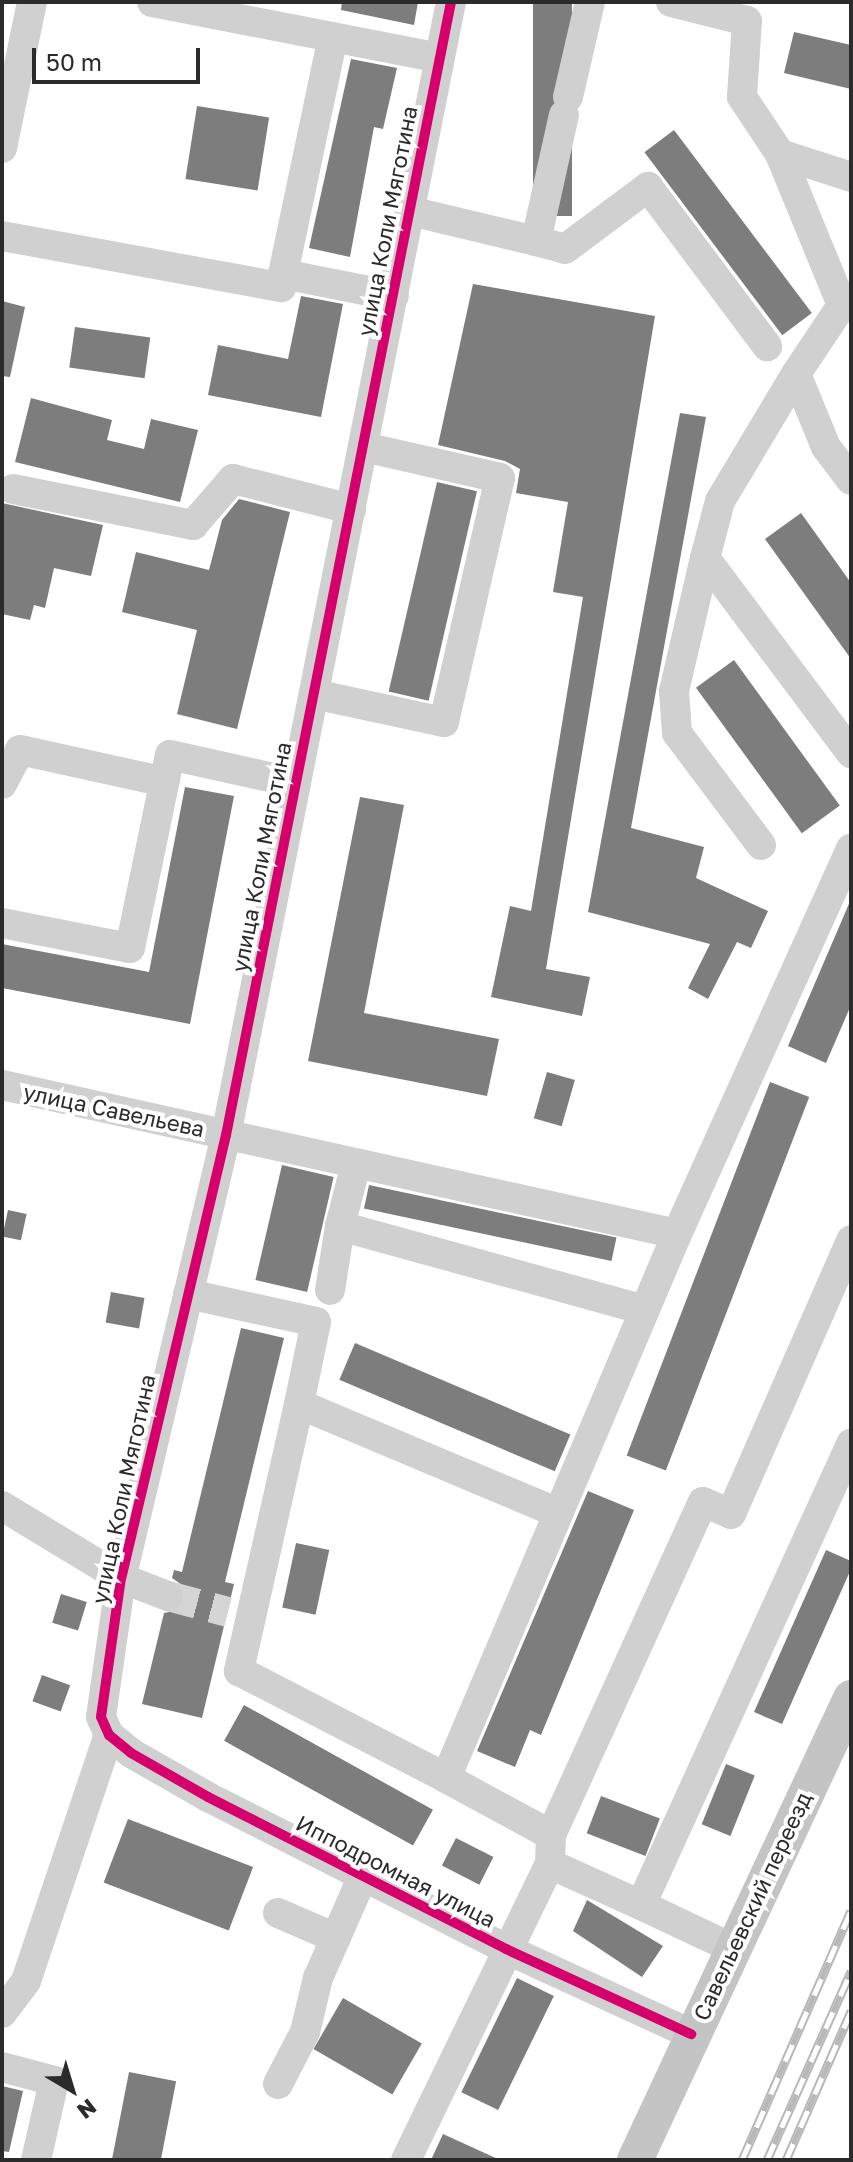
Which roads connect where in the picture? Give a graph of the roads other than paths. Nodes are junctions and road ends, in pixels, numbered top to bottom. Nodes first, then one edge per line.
1 (32, 2) edge
2 (152, 2) edge
3 (451, 2) edge
4 (590, 2) edge
5 (671, 2) edge
6 (333, 37) junction
7 (439, 58) junction
8 (2, 148) edge
9 (780, 154) junction
10 (851, 177) edge
11 (410, 211) junction
12 (2, 236) edge
13 (536, 241) junction
14 (283, 274) junction
15 (394, 296) junction
16 (846, 302) edge
17 (767, 346) dead end
18 (796, 374) junction
19 (363, 447) junction
20 (851, 480) edge
21 (13, 489) dead end
22 (351, 509) junction
23 (705, 558) junction
24 (314, 694) junction
25 (851, 753) edge
26 (165, 782) junction
27 (296, 783) junction
28 (2, 784) edge
29 (761, 845) dead end
30 (851, 848) edge
31 (2, 923) edge
32 (2, 1085) edge
33 (226, 1135) junction
34 (356, 1164) junction
35 (340, 1226) junction
36 (677, 1234) junction
37 (851, 1240) edge
38 (330, 1290) dead end
39 (188, 1294) junction
40 (645, 1310) junction
41 (299, 1404) junction
42 (851, 1444) edge
43 (2, 1506) edge
44 (558, 1513) junction
45 (121, 1578) junction
46 (168, 1596) tunnel mouth
47 (851, 1698) edge
48 (105, 1726) junction
49 (446, 1778) junction
50 (550, 1849) junction
51 (363, 1876) junction
52 (641, 1905) junction
53 (278, 1913) dead end
54 (336, 1938) junction
55 (732, 1948) junction
56 (506, 1949) junction
57 (2, 2013) edge
58 (691, 2034) junction
59 (2, 2067) edge
60 (278, 2084) dead end
61 (36, 2160) edge
62 (406, 2160) edge
63 (635, 2160) edge

1 - 8 street
2 - 6 street
3 - 7 street, улица Коли Мяготина
4 - 13 street
5 - 9 street
6 - 7 street
6 - 14 street
7 - 11 street, улица Коли Мяготина
9 - 10 street
9 - 16 street
11 - 13 street
11 - 15 street, улица Коли Мяготина
12 - 14 street
13 - 17 street
14 - 15 street
15 - 19 street, улица Коли Мяготина
16 - 18 street
18 - 20 street
18 - 23 street
19 - 22 street, улица Коли Мяготина
19 - 24 street
21 - 22 street
22 - 24 street, улица Коли Мяготина
23 - 25 street
23 - 29 street
24 - 27 street, улица Коли Мяготина
26 - 27 street
26 - 28 street
26 - 31 street
27 - 33 street, улица Коли Мяготина
30 - 36 street
32 - 33 street, улица Савельева
33 - 34 street, улица Савельева
33 - 39 street, улица Коли Мяготина
34 - 35 street
34 - 36 street, улица Савельева
35 - 38 street
35 - 40 street
36 - 40 street
37 - 50 street
39 - 41 street
39 - 45 street, улица Коли Мяготина
40 - 44 street
41 - 44 street
41 - 49 street
42 - 52 street
43 - 45 street
44 - 49 street
45 - 46 street
45 - 48 street, улица Коли Мяготина
47 - 55 main road, Савельевский переезд
48 - 51 street, Ипподромная улица
48 - 57 street, улица Коли Мяготина
49 - 50 street
50 - 52 street
50 - 56 street
51 - 54 street
51 - 56 street, Ипподромная улица
52 - 55 street
53 - 54 street
54 - 60 street
55 - 58 main road, Савельевский переезд
56 - 58 street, Ипподромная улица
56 - 62 street
58 - 63 main road, Савельевский переезд
59 - 61 street

